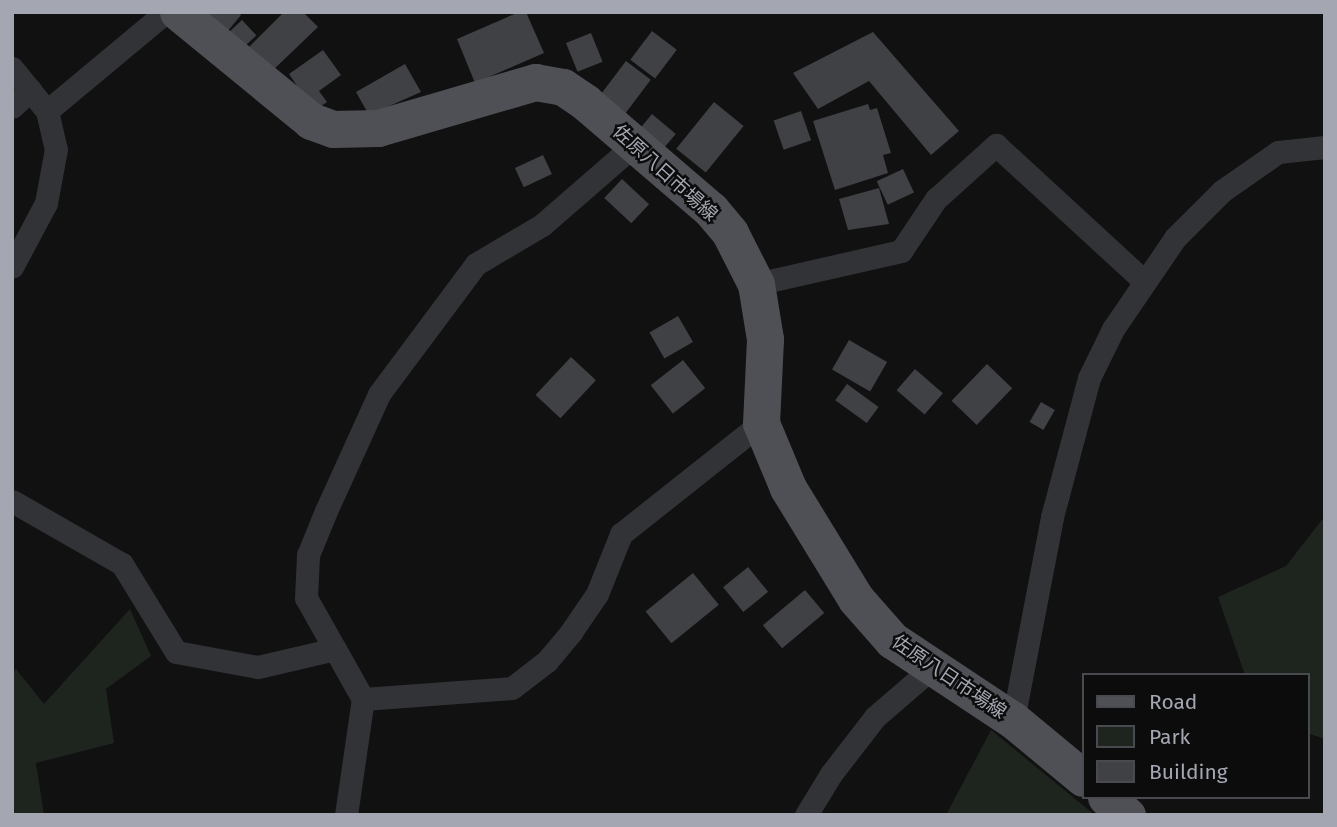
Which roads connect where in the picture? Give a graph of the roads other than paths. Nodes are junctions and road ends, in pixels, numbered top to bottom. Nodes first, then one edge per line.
1 (166, 12) edge
2 (178, 12) edge
3 (12, 68) edge
4 (30, 90) junction
5 (12, 107) edge
6 (47, 111) junction
7 (634, 145) junction
8 (1325, 147) edge
9 (12, 267) edge
10 (1143, 279) junction
11 (757, 284) junction
12 (761, 423) junction
13 (12, 501) edge
14 (335, 649) junction
15 (933, 667) junction
16 (363, 699) junction
17 (1013, 720) junction
18 (1082, 777) edge
19 (1108, 799) edge
20 (346, 815) edge
21 (806, 815) edge
22 (1127, 815) edge

1 - 6 street
2 - 7 main road, 佐原八日市場線
3 - 4 street
4 - 5 street
4 - 6 street
6 - 9 street
7 - 11 main road, 佐原八日市場線
7 - 14 street
8 - 10 street
10 - 11 street
10 - 17 street
11 - 12 main road, 佐原八日市場線
12 - 15 main road, 佐原八日市場線
12 - 16 street
13 - 14 street
14 - 16 street
15 - 17 main road, 佐原八日市場線
15 - 21 street
16 - 20 street
17 - 18 main road, 佐原八日市場線
19 - 22 main road

